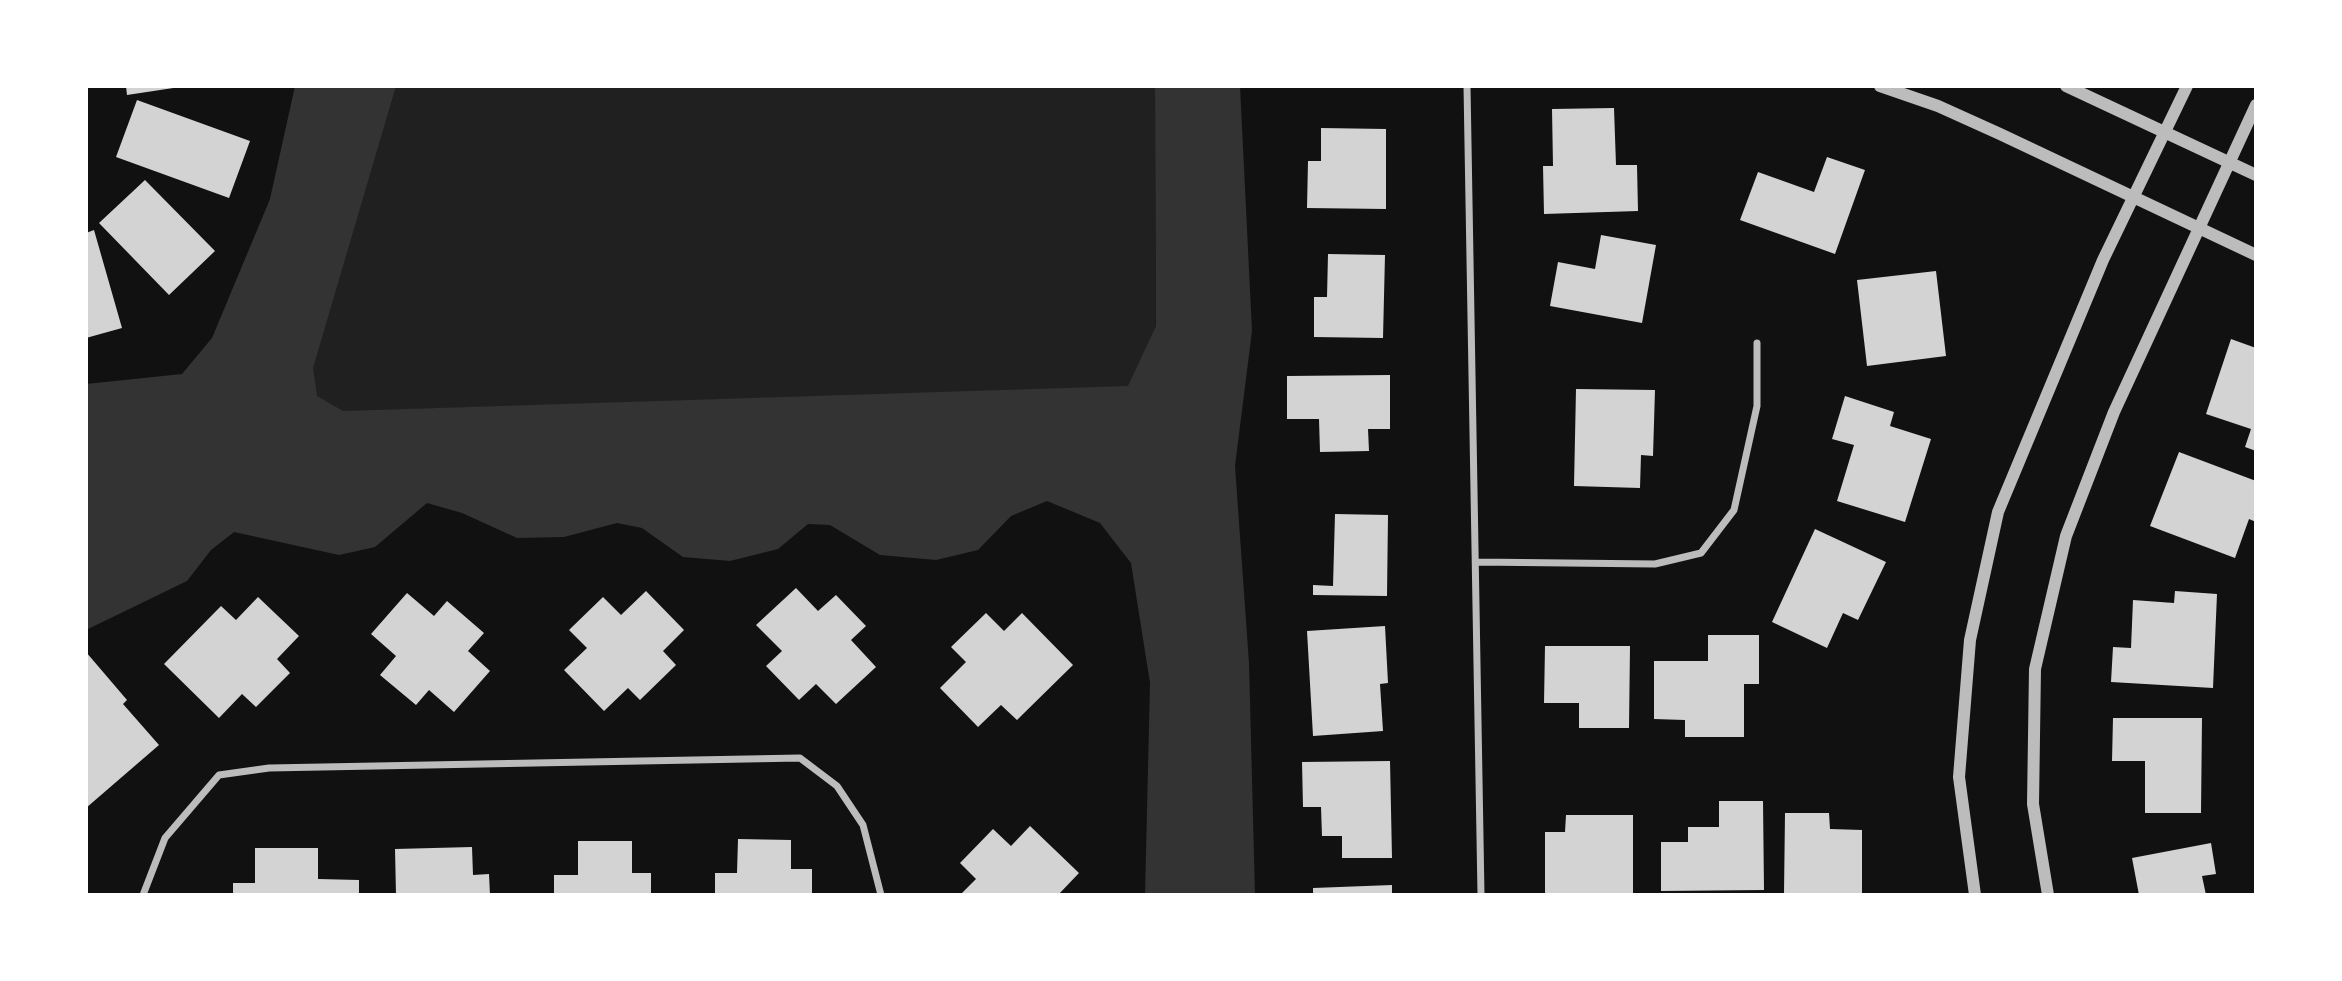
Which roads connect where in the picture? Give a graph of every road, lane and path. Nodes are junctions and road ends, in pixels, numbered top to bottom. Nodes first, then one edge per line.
1 (1466, 86) edge
2 (1880, 86) edge
3 (2066, 86) edge
4 (2187, 86) edge
5 (2256, 105) edge
6 (2165, 132) junction
7 (2229, 162) junction
8 (2256, 175) edge
9 (2133, 198) junction
10 (2199, 228) junction
11 (2256, 255) edge
12 (1757, 343) dead end
13 (1477, 562) junction
14 (143, 895) edge
15 (881, 895) edge
16 (1481, 895) edge
17 (1975, 895) edge
18 (2048, 895) edge

1 - 13 street
2 - 9 street
3 - 6 street
4 - 6 street
5 - 7 street
6 - 7 street
6 - 9 street
7 - 8 street
7 - 10 street
9 - 10 street
9 - 17 street
10 - 11 street
10 - 18 street
12 - 13 street
13 - 16 street
14 - 15 street

